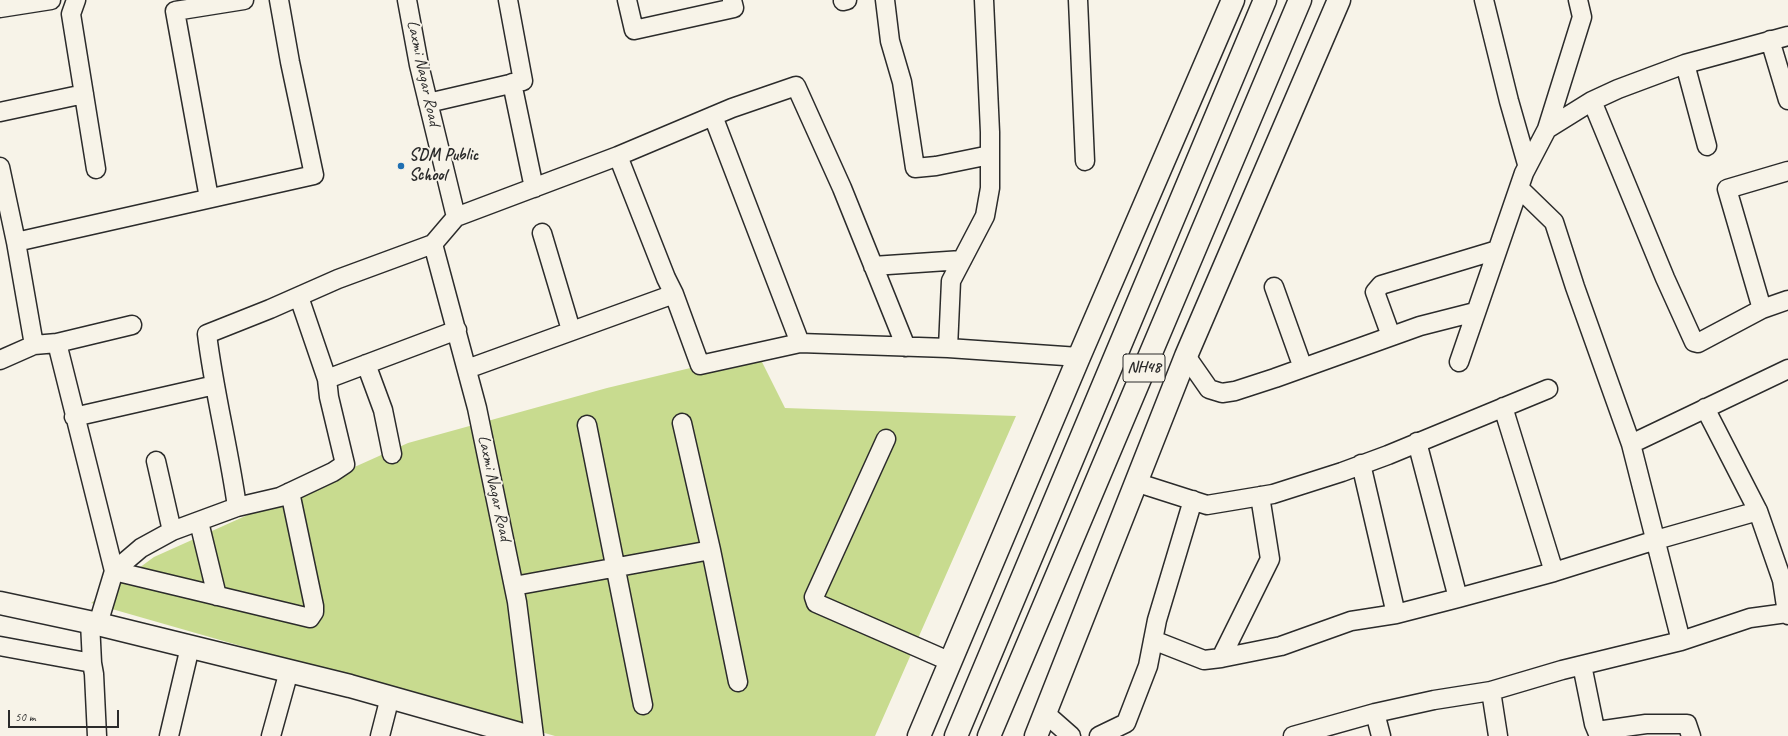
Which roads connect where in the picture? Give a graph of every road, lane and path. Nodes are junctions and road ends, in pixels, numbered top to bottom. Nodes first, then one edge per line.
1 (51, 0) edge
2 (76, 0) edge
3 (244, 0) edge
4 (279, 0) edge
5 (407, 0) edge
6 (508, 0) edge
7 (627, 0) edge
8 (732, 0) edge
9 (885, 0) edge
10 (984, 0) edge
11 (1078, 0) edge
12 (1233, 0) edge
13 (1265, 0) edge
14 (1300, 0) edge
15 (1339, 0) edge
16 (1484, 0) edge
17 (1578, 0) edge
18 (174, 5) edge
19 (0, 8) edge
20 (1788, 36) edge
21 (1770, 40) junction
22 (1685, 64) junction
23 (512, 83) junction
24 (84, 94) junction
25 (1788, 100) edge
26 (1592, 101) junction
27 (428, 103) junction
28 (0, 112) edge
29 (713, 116) junction
30 (1547, 129) junction
31 (1707, 146) dead end
32 (990, 155) junction
33 (618, 156) junction
34 (1085, 161) dead end
35 (1527, 164) junction
36 (0, 167) edge
37 (96, 169) dead end
38 (1788, 171) edge
39 (534, 188) junction
40 (1519, 188) junction
41 (209, 198) junction
42 (456, 217) junction
43 (542, 233) dead end
44 (16, 242) junction
45 (433, 244) junction
46 (1497, 250) junction
47 (962, 260) junction
48 (873, 266) junction
49 (1274, 287) dead end
50 (674, 294) junction
51 (298, 297) junction
52 (1788, 300) edge
53 (1762, 309) junction
54 (1475, 312) junction
55 (132, 325) dead end
56 (457, 330) junction
57 (571, 330) junction
58 (1391, 336) junction
59 (800, 342) junction
60 (57, 343) junction
61 (34, 344) junction
62 (906, 347) junction
63 (948, 348) junction
64 (1186, 356) junction
65 (1079, 357) junction
66 (0, 360) edge
67 (1459, 362) dead end
68 (366, 364) junction
69 (1303, 368) junction
70 (468, 369) junction
71 (1788, 369) edge
72 (327, 379) junction
73 (215, 385) junction
74 (1548, 389) dead end
75 (1503, 407) junction
76 (1705, 408) junction
77 (74, 417) junction
78 (682, 423) dead end
79 (587, 425) dead end
80 (886, 439) dead end
81 (1417, 442) junction
82 (1630, 444) junction
83 (392, 454) dead end
84 (156, 461) dead end
85 (1361, 464) junction
86 (1135, 482) junction
87 (290, 492) junction
88 (1260, 496) junction
89 (1193, 500) junction
90 (237, 507) junction
91 (1758, 511) junction
92 (199, 522) junction
93 (172, 531) junction
94 (1656, 540) junction
95 (711, 550) junction
96 (616, 567) junction
97 (114, 571) junction
98 (1554, 572) junction
99 (1785, 578) edge
100 (514, 586) junction
101 (217, 596) junction
102 (1458, 598) junction
103 (0, 603) edge
104 (1396, 614) junction
105 (1788, 614) edge
106 (94, 623) junction
107 (1153, 640) junction
108 (1681, 641) junction
109 (0, 646) edge
110 (190, 647) junction
111 (1221, 658) junction
112 (951, 662) junction
113 (92, 663) junction
114 (1582, 665) junction
115 (289, 671) junction
116 (738, 682) dead end
117 (1491, 691) junction
118 (390, 697) junction
119 (643, 705) dead end
120 (1375, 713) junction
121 (1046, 714) junction
122 (1598, 734) edge
123 (97, 736) edge
124 (169, 736) edge
125 (271, 736) edge
126 (380, 736) edge
127 (527, 736) edge
128 (534, 736) edge
129 (919, 736) edge
130 (956, 736) edge
131 (989, 736) edge
132 (1036, 736) edge
133 (1071, 736) edge
134 (1100, 736) edge
135 (1293, 736) edge
136 (1381, 736) edge
137 (1498, 736) edge
138 (1691, 736) edge

1 - 19 street
2 - 24 street
3 - 18 street
4 - 41 street
5 - 27 street, Laxmi Nagar Road
6 - 23 street
7 - 8 street
9 - 32 street
10 - 32 street
11 - 34 street
12 - 65 main road
13 - 130 main road, NH48
14 - 131 main road, NH48
15 - 64 main road
16 - 35 street
17 - 30 street
18 - 41 street
20 - 21 street
21 - 22 street
21 - 25 street
22 - 26 street
22 - 31 street
23 - 27 street
23 - 39 street
24 - 28 street
24 - 37 street
26 - 30 street
26 - 53 street
27 - 42 street, Laxmi Nagar Road
29 - 33 street
29 - 48 street
29 - 59 street
30 - 35 street
32 - 47 street
33 - 39 street
33 - 50 street
35 - 40 street
36 - 44 street
38 - 53 street
39 - 42 street
40 - 46 street
40 - 82 street
41 - 44 street
42 - 45 street
43 - 57 street
44 - 61 street
45 - 51 street
45 - 56 street, Laxmi Nagar Road
46 - 54 street
46 - 58 street
47 - 48 street
47 - 63 street
48 - 62 street
49 - 69 street
50 - 57 street
50 - 59 street
51 - 72 street
51 - 73 street
52 - 53 street
54 - 58 street
54 - 67 street
55 - 60 street
56 - 68 street
56 - 70 street, Laxmi Nagar Road
57 - 70 street
58 - 69 street
59 - 62 street
60 - 61 street
60 - 77 street
61 - 66 street
62 - 63 street
63 - 65 street
64 - 69 street
64 - 86 main road
65 - 112 main road
68 - 72 street
68 - 83 street
70 - 100 street, Laxmi Nagar Road
71 - 76 street
72 - 87 street
73 - 77 street
73 - 90 street
74 - 75 street
75 - 81 street
75 - 98 street
76 - 82 street
76 - 91 street
77 - 97 street
78 - 95 street
79 - 96 street
80 - 112 street
81 - 85 street
81 - 102 street
82 - 94 street
84 - 93 street
85 - 88 street
85 - 104 street
86 - 89 street
86 - 121 main road
87 - 90 street
87 - 101 street
88 - 89 street
88 - 111 street
89 - 107 street
90 - 92 street
91 - 94 street
91 - 99 street
92 - 93 street
92 - 101 street
93 - 97 street
94 - 98 street
94 - 108 street
95 - 96 street
95 - 116 street
96 - 100 street
96 - 119 street
97 - 101 street
97 - 106 street
98 - 102 street
99 - 105 street
100 - 128 street, Laxmi Nagar Road
102 - 104 street
103 - 106 main road
104 - 111 street
105 - 108 street
106 - 110 main road
106 - 113 street
107 - 111 street
107 - 134 street
108 - 114 street
109 - 113 street
110 - 115 main road
110 - 124 street
112 - 129 main road
113 - 123 street
114 - 117 street
114 - 122 street
115 - 118 main road
115 - 125 street
117 - 120 street
117 - 137 street
118 - 126 street
118 - 127 main road
120 - 135 street
120 - 136 street
121 - 132 main road
121 - 133 street
122 - 138 street

